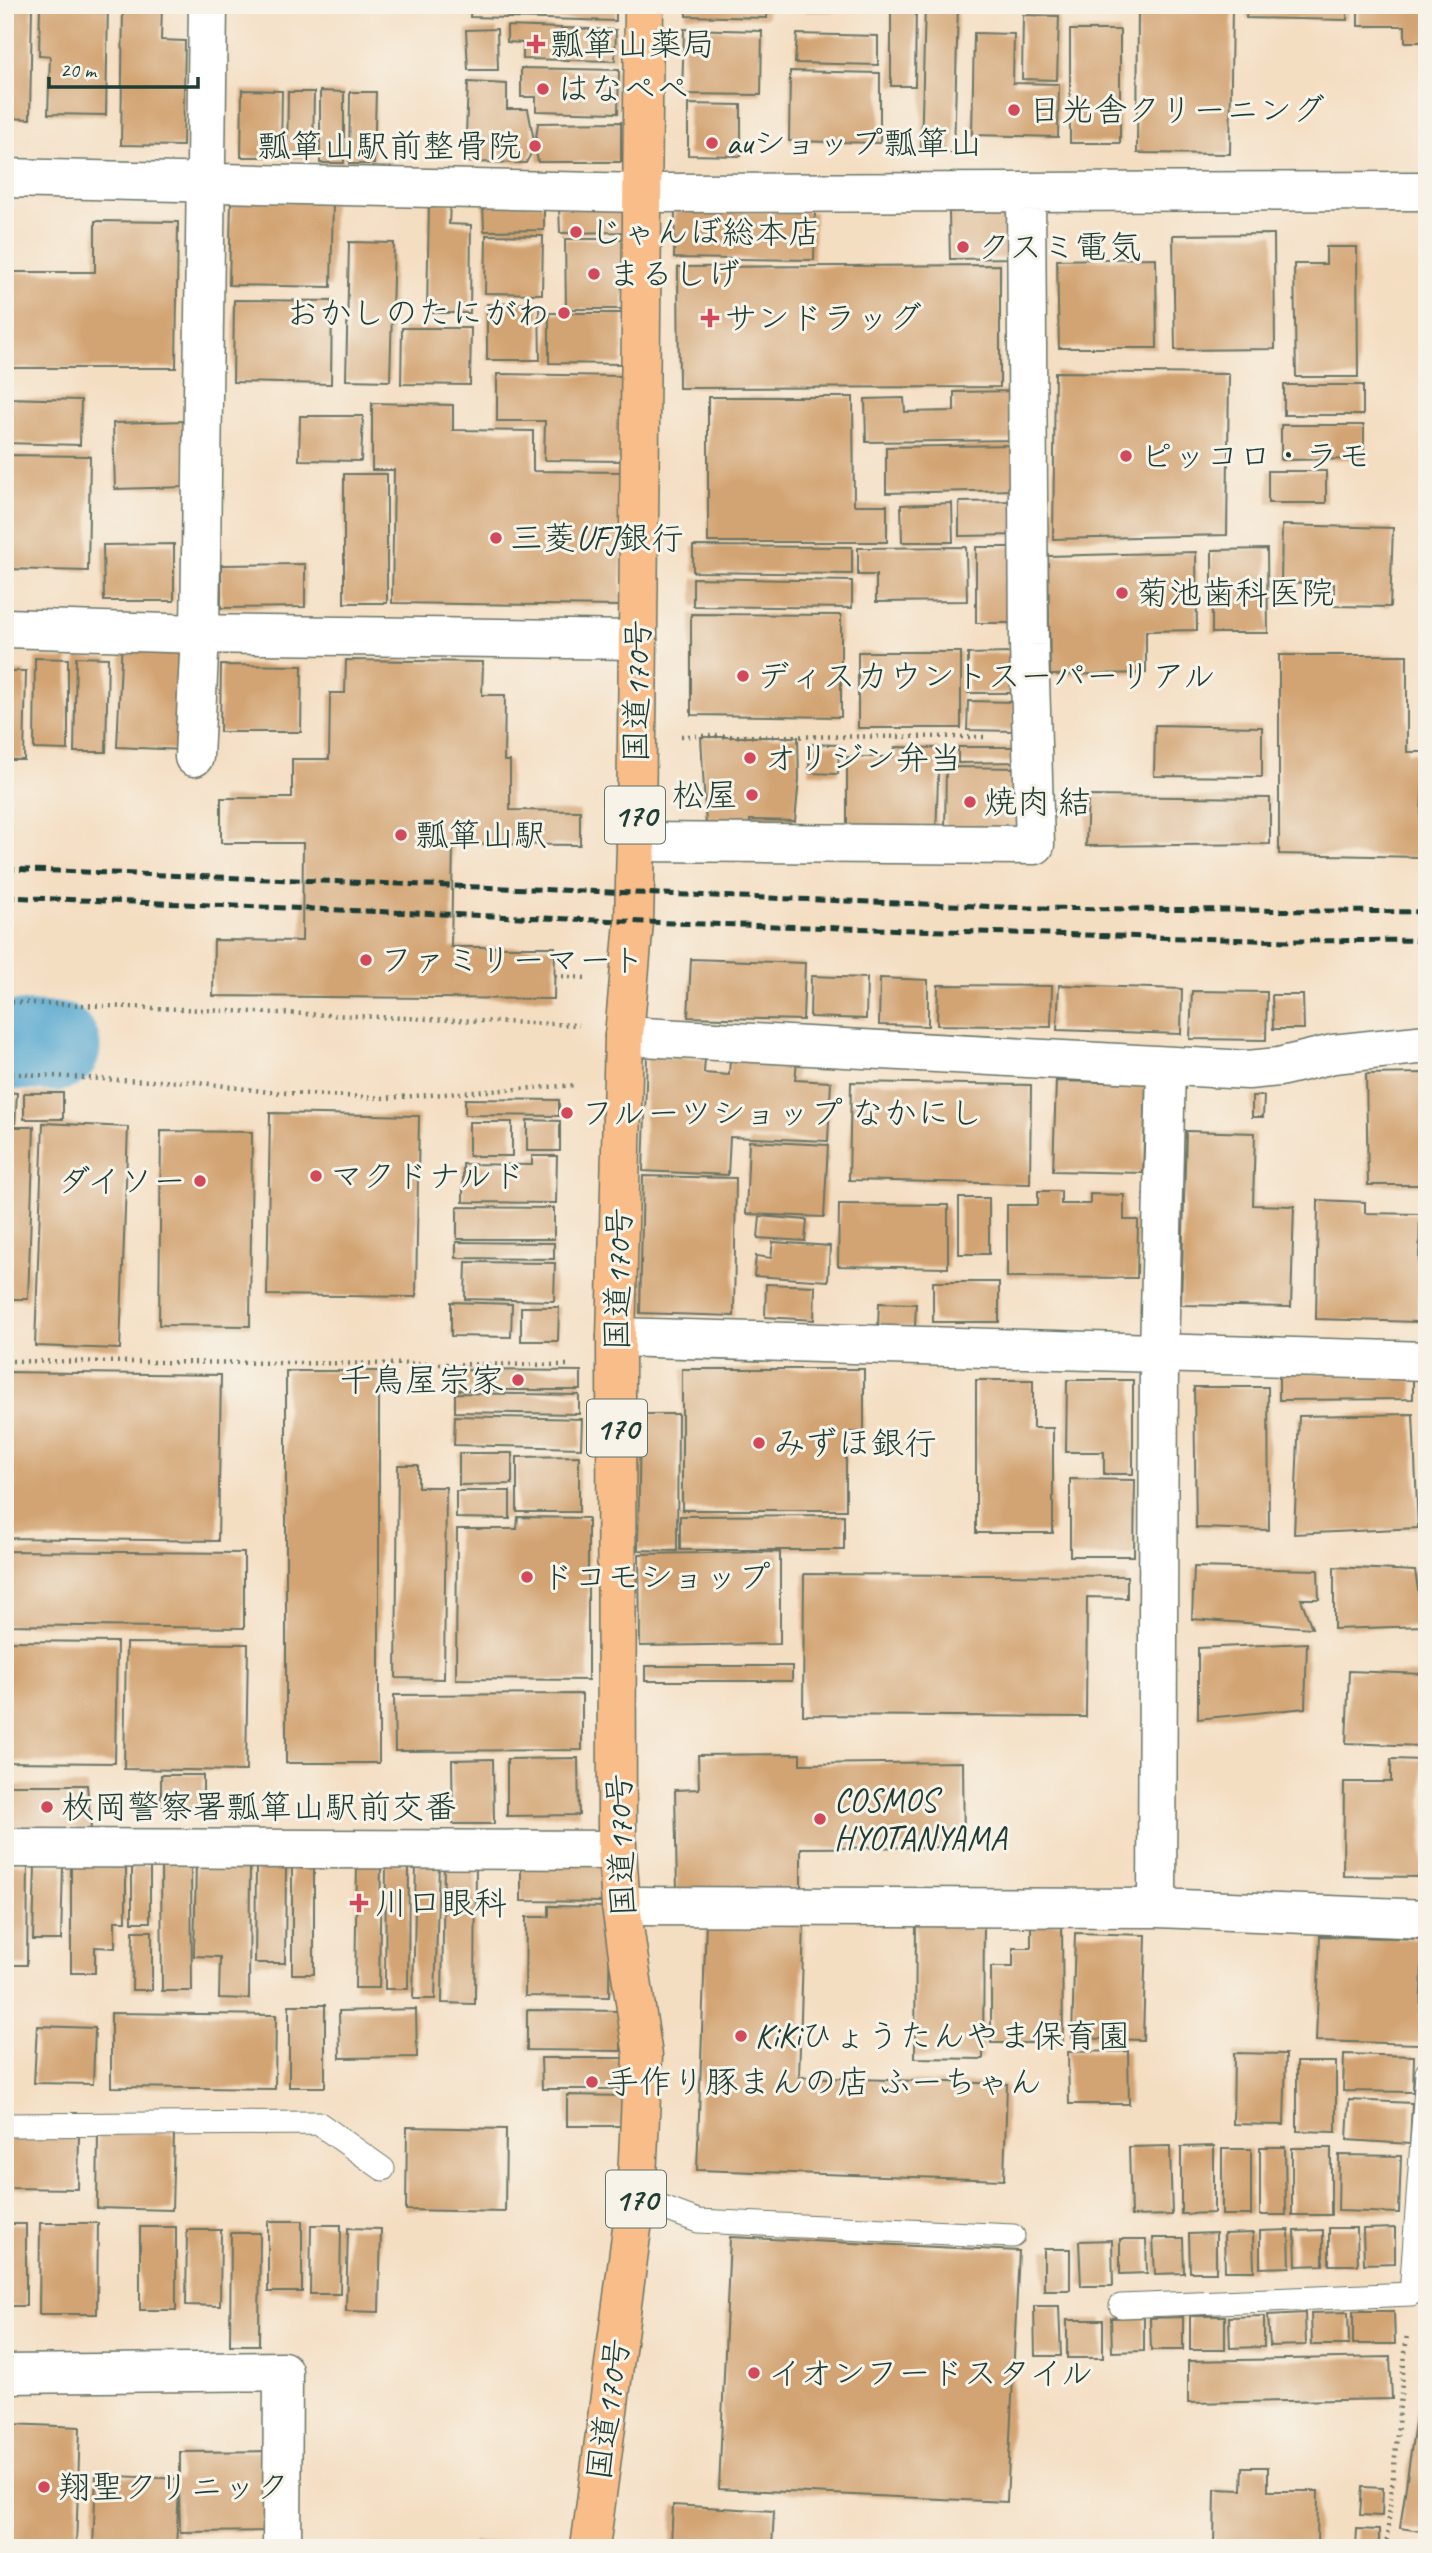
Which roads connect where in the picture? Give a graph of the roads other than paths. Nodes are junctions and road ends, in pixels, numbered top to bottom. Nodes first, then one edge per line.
1 (208, 5) edge
2 (644, 5) edge
3 (5, 178) edge
4 (204, 182) junction
5 (1427, 191) edge
6 (642, 193) junction
7 (1026, 193) junction
8 (5, 628) edge
9 (200, 634) junction
10 (638, 640) junction
11 (194, 757) dead end
12 (636, 842) junction
13 (624, 1036) junction
14 (1427, 1044) edge
15 (1166, 1067) junction
16 (617, 1351) junction
17 (1159, 1355) junction
18 (1427, 1361) edge
19 (5, 1848) edge
20 (617, 1850) junction
21 (654, 1907) junction
22 (1157, 1908) junction
23 (1427, 1919) edge
24 (1427, 2073) edge
25 (5, 2125) edge
26 (383, 2169) dead end
27 (636, 2198) junction
28 (1013, 2236) dead end
29 (1121, 2306) dead end
30 (5, 2374) edge
31 (282, 2548) edge
32 (590, 2548) edge

1 - 4 street
2 - 6 highway, 国道170号 / 170
3 - 4 street
4 - 6 street
4 - 9 street
5 - 7 street
6 - 7 street
6 - 10 highway, 国道170号 / 170
7 - 12 street
8 - 9 street
9 - 10 street
9 - 11 street
10 - 12 highway, 国道170号 / 170
12 - 13 highway, 国道170号 / 170
13 - 15 street
13 - 16 highway, 国道170号 / 170
14 - 15 street
15 - 17 street
16 - 17 street
16 - 20 highway, 国道170号 / 170
17 - 18 street
17 - 22 street
19 - 20 street
20 - 21 highway, 国道170号 / 170
21 - 22 street
21 - 27 highway, 国道170号 / 170
22 - 23 street
24 - 29 lane
25 - 26 lane
27 - 28 lane
27 - 32 highway, 国道170号 / 170
30 - 31 street

